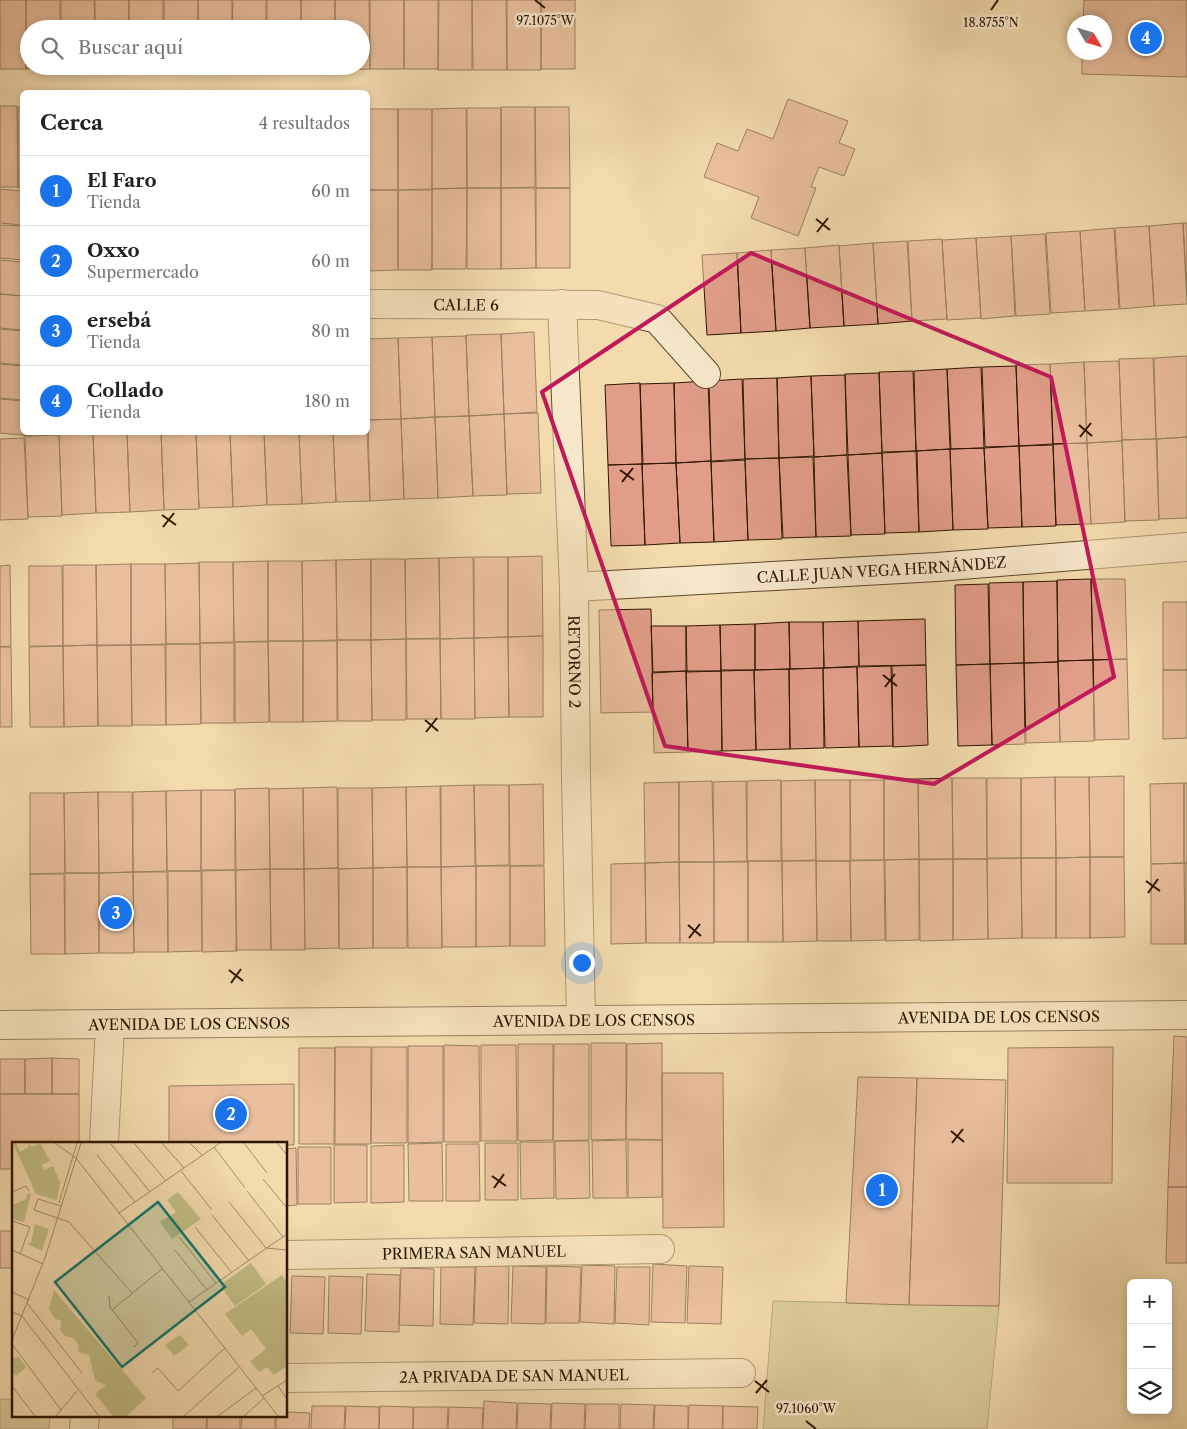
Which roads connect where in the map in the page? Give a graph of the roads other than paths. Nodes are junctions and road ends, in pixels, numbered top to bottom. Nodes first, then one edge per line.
1 (370, 304) edge
2 (562, 304) junction
3 (706, 374) dead end
4 (1187, 547) edge
5 (574, 587) junction
6 (1187, 1015) edge
7 (581, 1020) junction
8 (0, 1025) edge
9 (110, 1025) junction
10 (104, 1142) edge
11 (660, 1249) dead end
12 (288, 1254) edge
13 (741, 1373) dead end
14 (288, 1378) edge
15 (85, 1416) edge
16 (84, 1429) edge

1 - 2 street, CALLE 6
2 - 3 street, CALLE 6
2 - 5 street, RETORNO 2
4 - 5 street, CALLE JUAN VEGA HERNÁNDEZ
5 - 7 street, RETORNO 2
6 - 7 street, AVENIDA DE LOS CENSOS
7 - 9 street, AVENIDA DE LOS CENSOS
8 - 9 street, AVENIDA DE LOS CENSOS
9 - 10 street
11 - 12 street, PRIMERA SAN MANUEL
13 - 14 street, 2A PRIVADA DE SAN MANUEL
15 - 16 street

